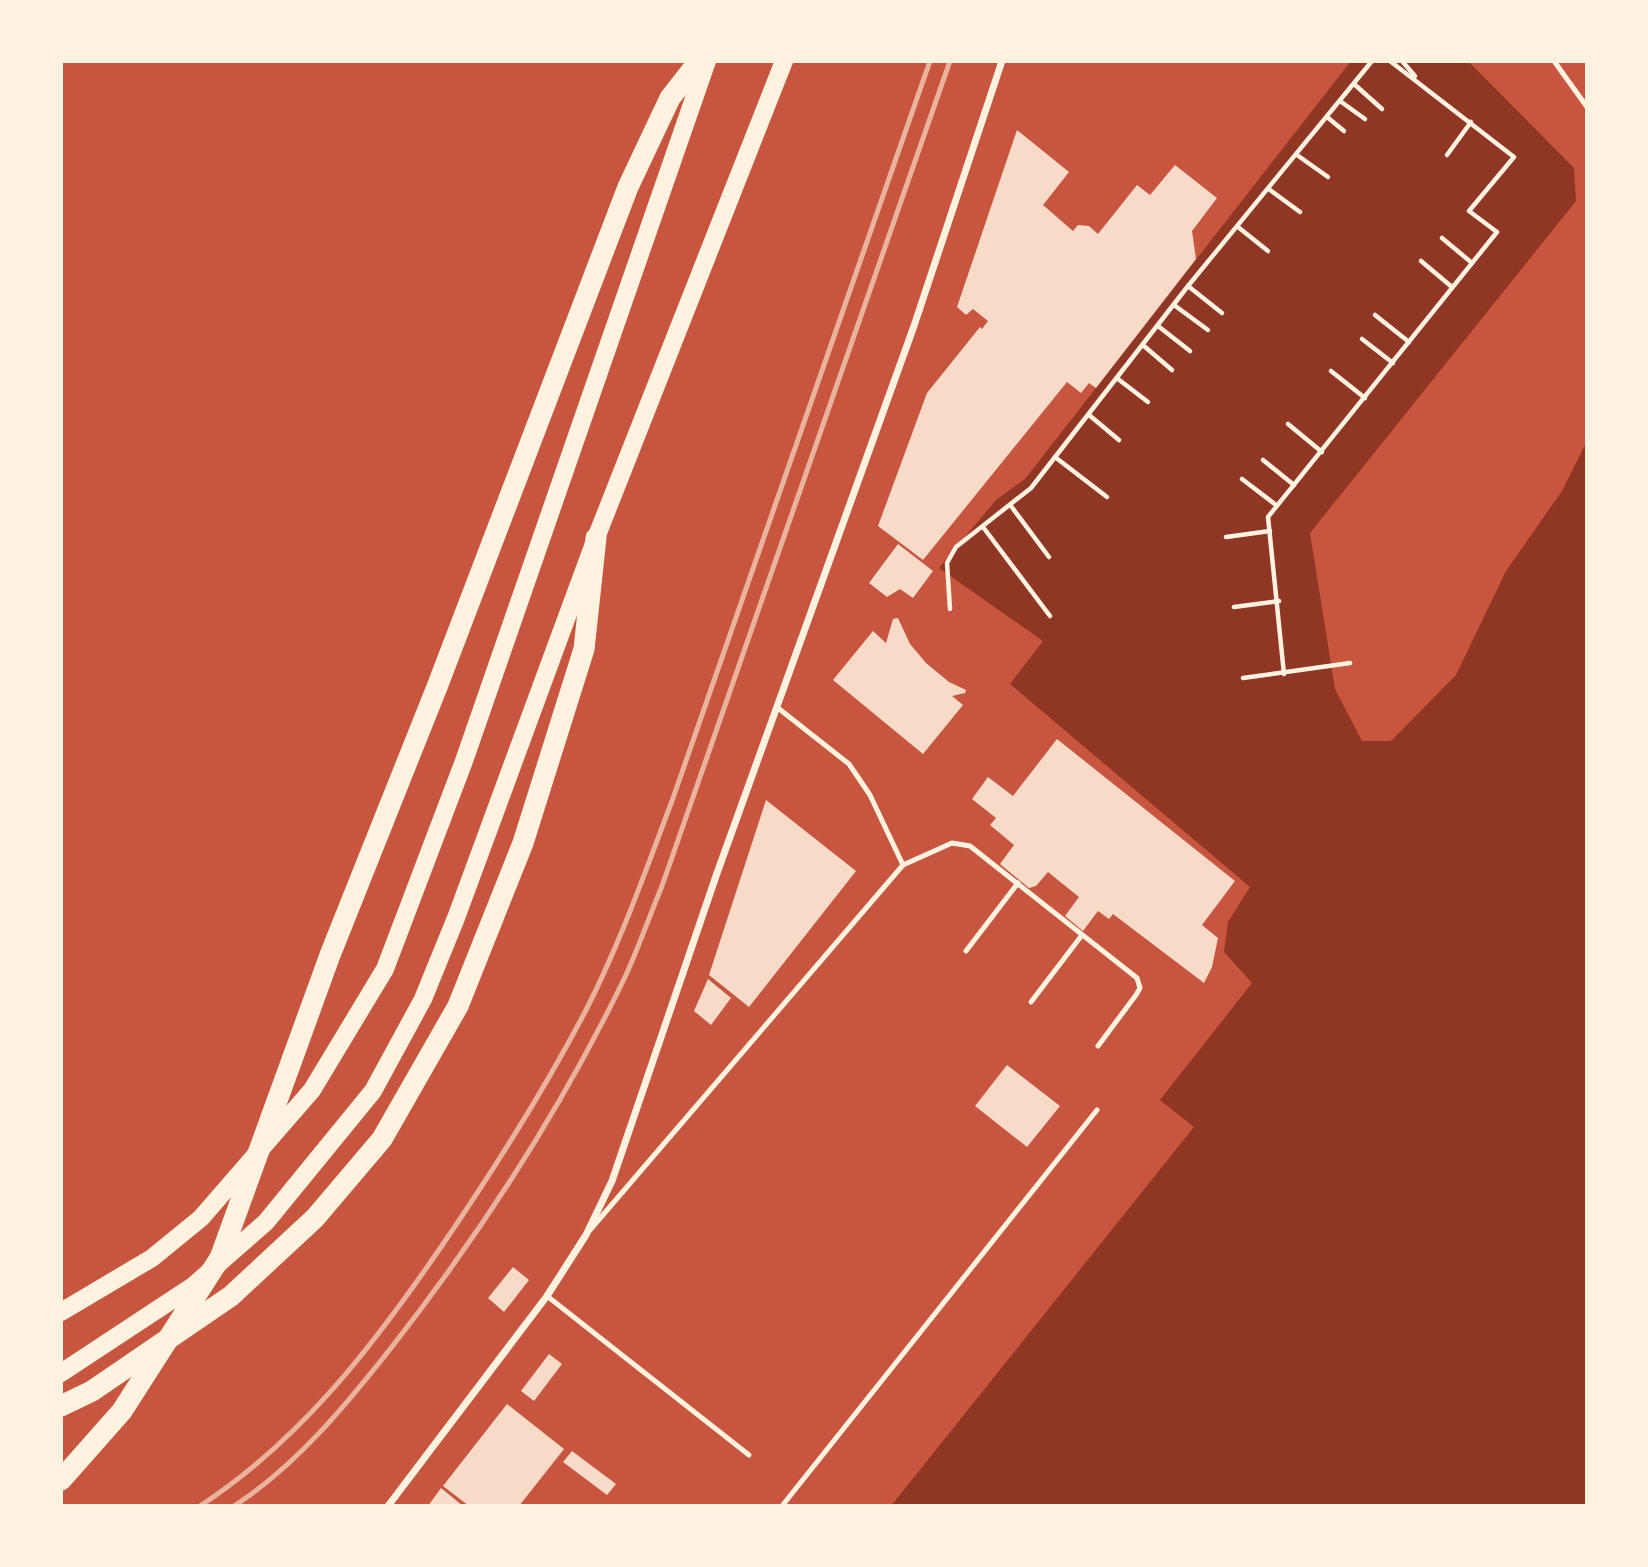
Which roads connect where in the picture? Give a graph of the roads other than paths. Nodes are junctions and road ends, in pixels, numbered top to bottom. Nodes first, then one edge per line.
1 (699, 61) edge
2 (708, 61) edge
3 (784, 61) edge
4 (1002, 61) edge
5 (1554, 61) edge
6 (1587, 107) edge
7 (596, 538) junction
8 (778, 708) junction
9 (903, 865) junction
10 (1018, 883) junction
11 (1082, 934) junction
12 (966, 951) dead end
13 (1031, 1002) dead end
14 (1098, 1046) dead end
15 (1097, 1110) dead end
16 (586, 1235) junction
17 (547, 1296) junction
18 (61, 1312) edge
19 (61, 1373) edge
20 (61, 1406) edge
21 (749, 1455) dead end
22 (61, 1480) edge
23 (388, 1506) edge
24 (782, 1506) edge

1 - 22 highway
2 - 18 main road
3 - 7 main road
4 - 8 street
5 - 6 lane
7 - 19 main road
7 - 20 highway
8 - 9 lane
8 - 16 street
9 - 10 lane
9 - 16 lane
10 - 11 lane
10 - 12 lane
11 - 13 lane
11 - 14 lane
15 - 24 lane
16 - 17 street
17 - 21 lane
17 - 23 street

